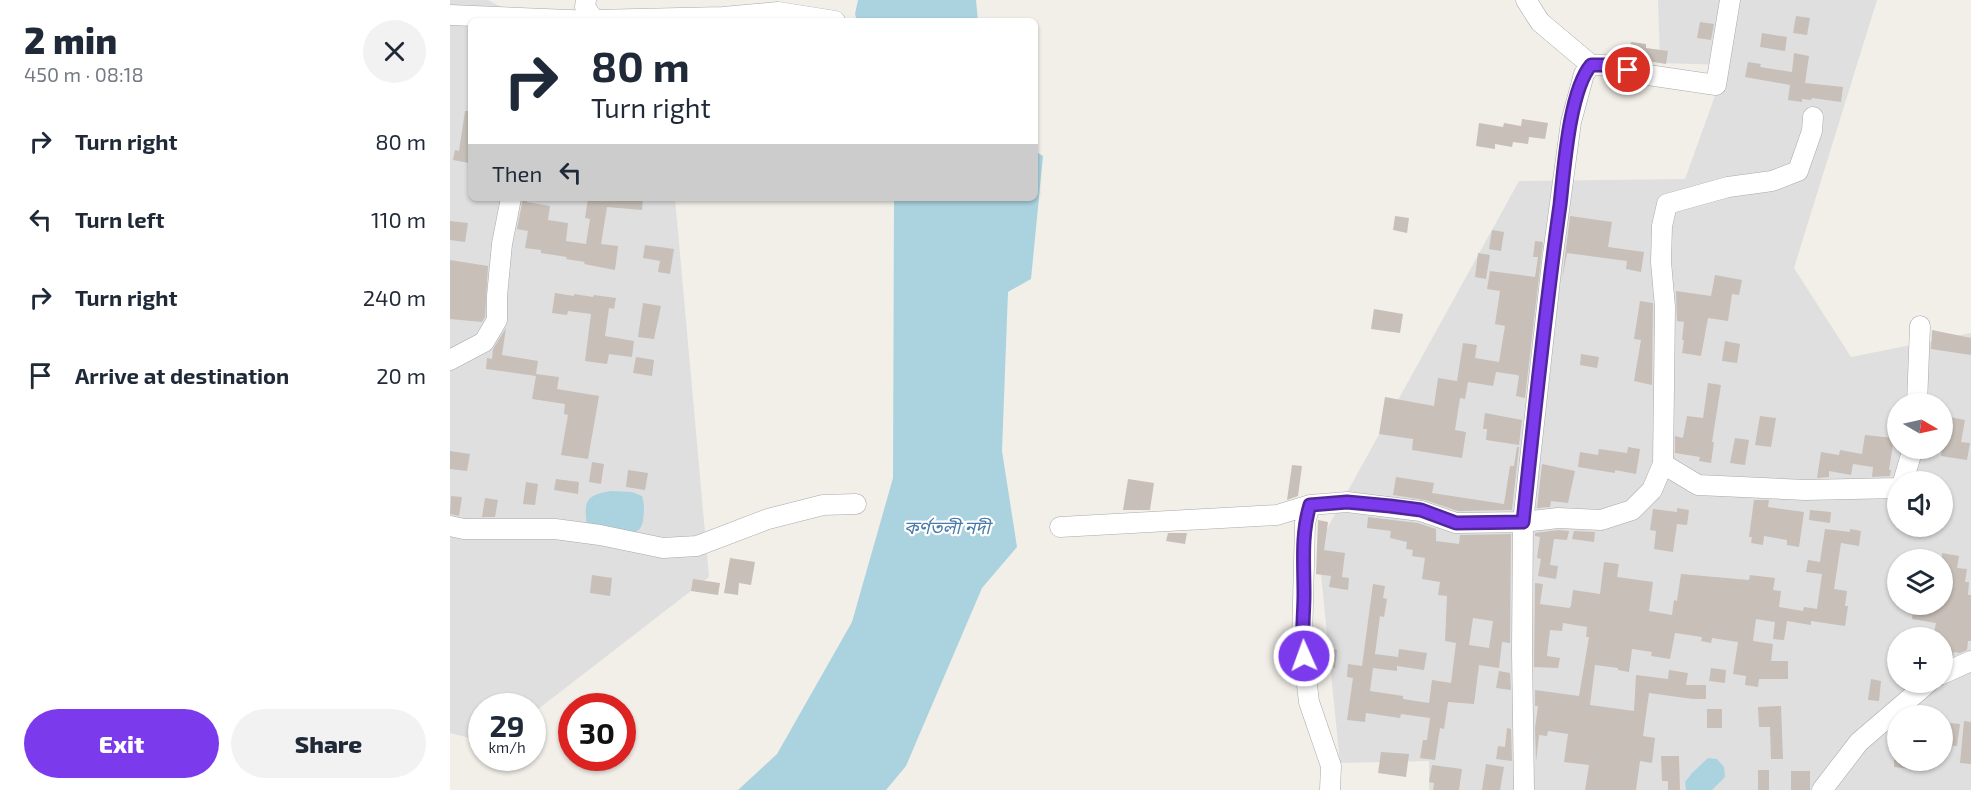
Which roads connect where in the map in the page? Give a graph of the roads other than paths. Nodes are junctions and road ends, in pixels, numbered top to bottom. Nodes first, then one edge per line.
1 (586, 0) edge
2 (1527, 0) edge
3 (1730, 0) edge
4 (450, 15) edge
5 (522, 18) edge
6 (592, 18) edge
7 (691, 18) edge
8 (816, 18) edge
9 (1591, 65) junction
10 (1814, 117) dead end
11 (510, 201) edge
12 (1920, 326) dead end
13 (450, 360) edge
14 (1917, 393) edge
15 (1664, 464) junction
16 (1887, 488) edge
17 (856, 504) dead end
18 (1310, 505) junction
19 (1523, 522) junction
20 (450, 526) edge
21 (1060, 527) dead end
22 (1971, 661) edge
23 (1953, 669) edge
24 (1916, 693) edge
25 (1330, 790) edge
26 (1524, 790) edge
27 (1822, 790) edge

1 - 6 street
2 - 9 street
3 - 9 street
4 - 5 street
7 - 8 street
9 - 19 street
10 - 15 street
11 - 13 street
12 - 14 street
15 - 16 street
15 - 19 street
17 - 20 street
18 - 19 street
18 - 21 street
18 - 25 street
19 - 26 street
22 - 23 street
24 - 27 street

